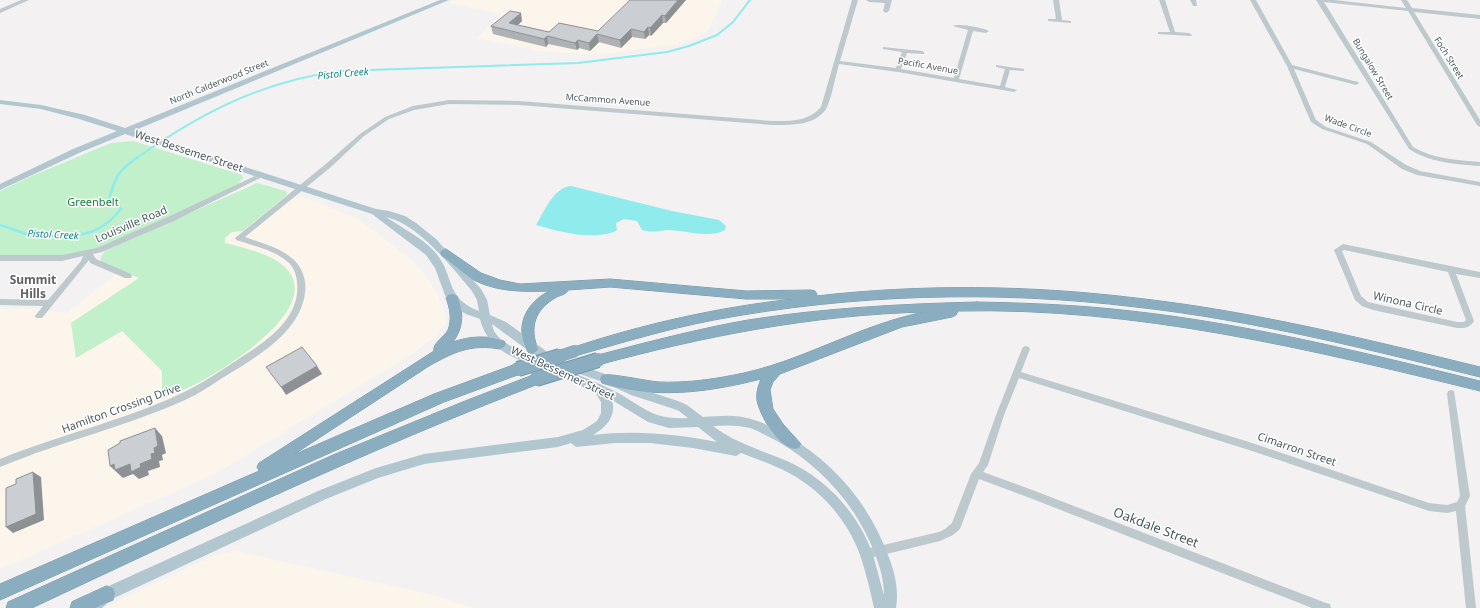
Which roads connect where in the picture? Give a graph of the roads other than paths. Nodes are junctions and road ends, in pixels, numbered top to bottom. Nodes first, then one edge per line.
1 (26, 0) edge
2 (446, 0) edge
3 (855, 0) edge
4 (869, 0) edge
5 (1056, 0) edge
6 (1162, 0) edge
7 (1253, 0) edge
8 (1319, 0) edge
9 (1404, 0) edge
10 (889, 1) edge
11 (1409, 9) junction
12 (0, 11) edge
13 (886, 11) dead end
14 (1480, 17) edge
15 (1050, 20) dead end
16 (1059, 21) junction
17 (1069, 22) dead end
18 (956, 26) dead end
19 (971, 28) junction
20 (986, 30) dead end
21 (1160, 33) dead end
22 (1173, 34) junction
23 (1189, 35) dead end
24 (885, 48) dead end
25 (905, 51) junction
26 (922, 53) dead end
27 (838, 62) junction
28 (998, 66) dead end
29 (1290, 66) junction
30 (1008, 68) junction
31 (898, 70) junction
32 (1022, 70) dead end
33 (956, 80) junction
34 (1356, 83) dead end
35 (1002, 88) junction
36 (1014, 90) dead end
37 (0, 102) edge
38 (1480, 125) edge
39 (126, 131) junction
40 (1480, 164) edge
41 (261, 176) junction
42 (1480, 184) edge
43 (0, 187) edge
44 (301, 188) junction
45 (375, 212) junction
46 (88, 253) junction
47 (446, 253) junction
48 (0, 258) edge
49 (1451, 270) junction
50 (1480, 275) edge
51 (128, 276) dead end
52 (586, 284) junction
53 (850, 296) junction
54 (452, 298) junction
55 (0, 302) edge
56 (49, 303) junction
57 (1012, 306) junction
58 (39, 316) dead end
59 (484, 318) junction
60 (500, 344) junction
61 (532, 349) junction
62 (1026, 350) dead end
63 (424, 362) junction
64 (775, 370) junction
65 (1480, 372) edge
66 (1017, 374) junction
67 (603, 384) junction
68 (1480, 385) edge
69 (1451, 394) dead end
70 (700, 423) junction
71 (558, 442) junction
72 (794, 444) junction
73 (759, 456) junction
74 (0, 463) edge
75 (976, 474) junction
76 (212, 497) junction
77 (1460, 506) junction
78 (881, 550) junction
79 (866, 554) junction
80 (0, 592) edge
81 (107, 594) junction
82 (14, 608) edge
83 (78, 608) edge
84 (93, 608) edge
85 (881, 608) edge
86 (889, 608) edge
87 (1326, 608) edge
88 (1472, 608) edge

1 - 12 street
2 - 39 main road, North Calderwood Street
3 - 27 street, McCammon Avenue
4 - 10 street
5 - 16 street
6 - 22 street
7 - 29 street, Wade Circle
8 - 11 street
8 - 40 street, Bungalow Street
9 - 11 street, Foch Street
10 - 13 street
11 - 14 street
11 - 38 street, Foch Street
15 - 16 street
16 - 17 street
18 - 19 street
19 - 20 street
19 - 33 street
21 - 22 street
22 - 23 street
24 - 25 street
25 - 26 street
25 - 31 street
27 - 31 street, Pacific Avenue
27 - 44 street, McCammon Avenue
28 - 30 street
29 - 34 street
29 - 42 street, Wade Circle
30 - 32 street
30 - 35 street
31 - 33 street, Pacific Avenue
33 - 35 street, Pacific Avenue
35 - 36 street, Pacific Avenue
37 - 39 main road, West Bessemer Street
39 - 41 main road, West Bessemer Street
39 - 43 main road, North Calderwood Street
41 - 44 main road, West Bessemer Street
41 - 46 street, Louisville Road
44 - 45 main road, West Bessemer Street
44 - 74 street, Hamilton Crossing Drive
45 - 47 main road, West Bessemer Street
45 - 54 main road, West Bessemer Street
46 - 48 street, Louisville Road
46 - 51 street
46 - 56 street
47 - 52 highway
47 - 59 main road, West Bessemer Street
49 - 49 street, Winona Circle
49 - 50 street, Winona Circle
52 - 53 highway
52 - 61 highway
53 - 65 highway
53 - 76 highway, bridge
54 - 59 main road, West Bessemer Street
54 - 63 highway
55 - 56 street
56 - 58 street
57 - 64 highway
57 - 68 highway
57 - 82 highway, bridge
59 - 60 main road, West Bessemer Street
59 - 61 main road, West Bessemer Street
60 - 63 highway
60 - 67 main road, West Bessemer Street
61 - 67 main road, West Bessemer Street
62 - 66 street
63 - 76 highway
64 - 67 highway
64 - 72 highway
66 - 75 street
66 - 77 street, Cimarron Street
67 - 70 main road, West Bessemer Street
67 - 70 main road, West Bessemer Street
67 - 71 main road
69 - 77 street
70 - 72 main road, West Bessemer Street
70 - 73 main road, West Bessemer Street
71 - 73 main road
71 - 81 main road
72 - 78 main road, West Bessemer Street
73 - 79 main road, West Bessemer Street
75 - 78 street
75 - 87 street, Oakdale Street
76 - 80 highway
77 - 88 street
78 - 79 street
78 - 86 main road, West Bessemer Street
79 - 85 main road, West Bessemer Street
81 - 83 highway
81 - 84 main road

